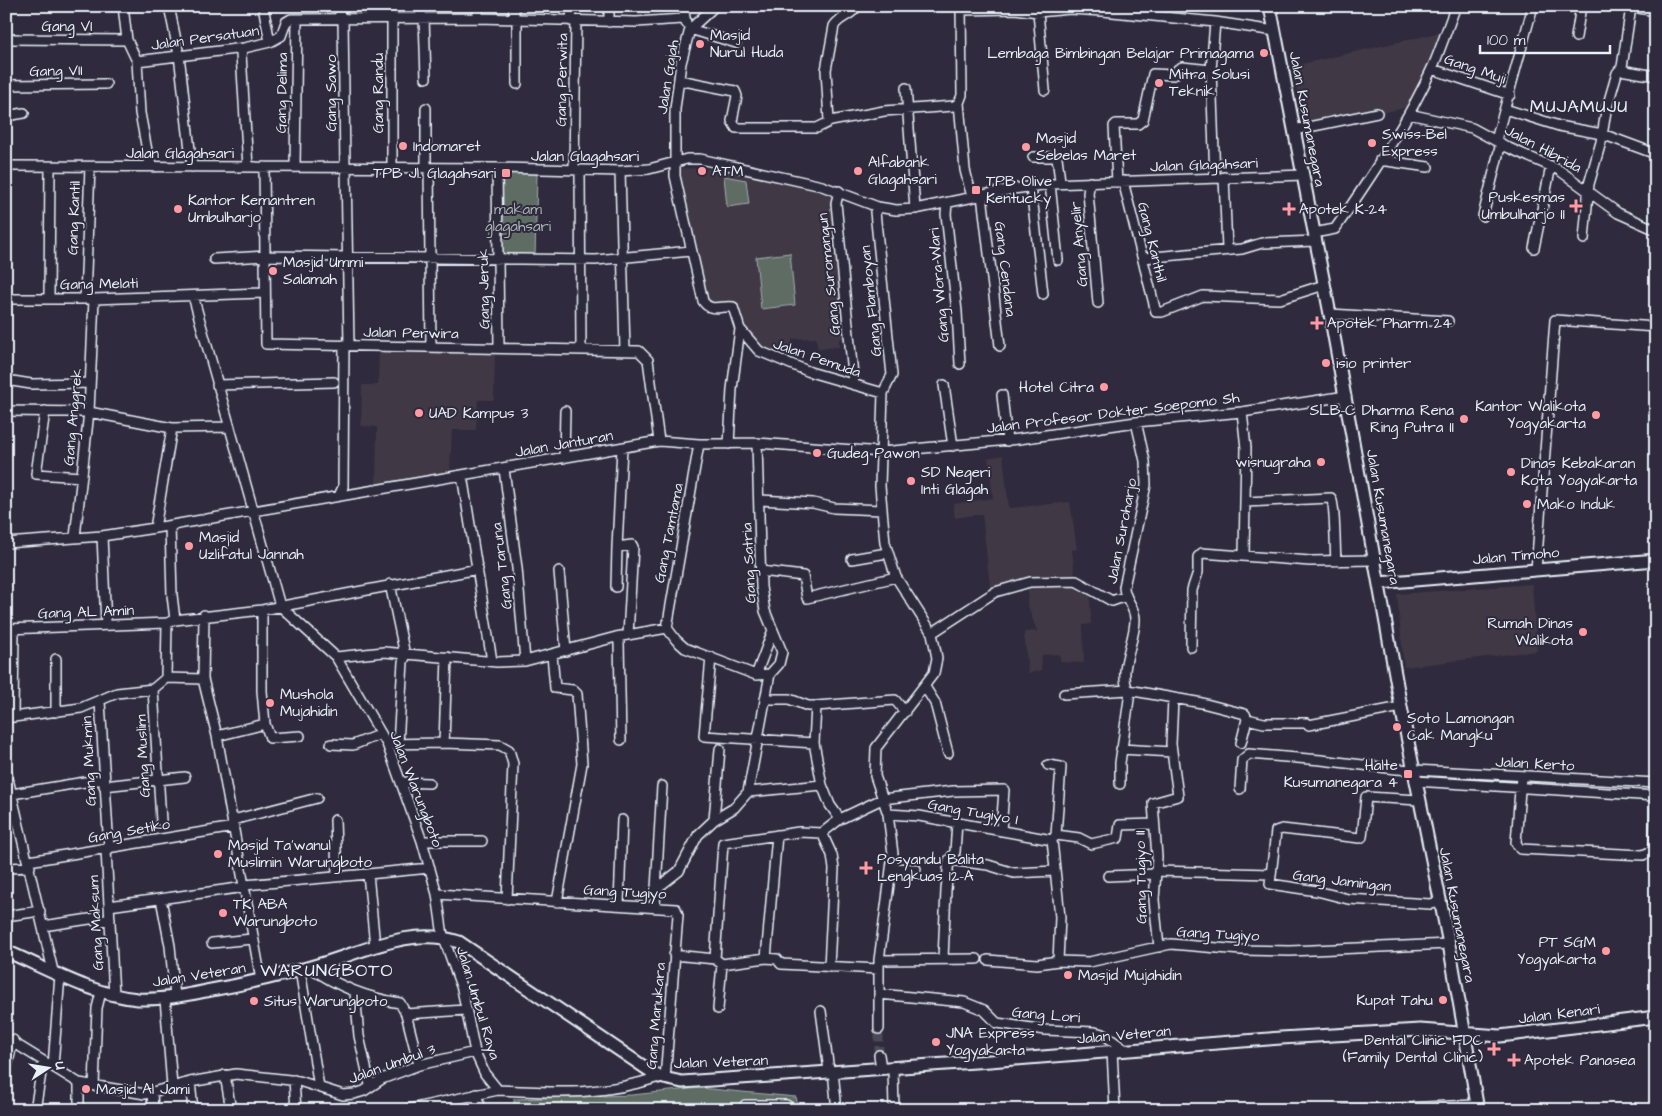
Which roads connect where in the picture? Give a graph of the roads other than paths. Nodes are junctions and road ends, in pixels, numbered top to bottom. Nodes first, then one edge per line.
1 (123, 6) edge
2 (169, 6) edge
3 (263, 6) edge
4 (340, 6) edge
5 (389, 6) edge
6 (421, 6) edge
7 (478, 6) edge
8 (514, 6) edge
9 (572, 6) edge
10 (609, 6) edge
11 (683, 6) edge
12 (715, 6) edge
13 (857, 6) edge
14 (1270, 6) edge
15 (1456, 6) edge
16 (1533, 6) edge
17 (1581, 6) edge
18 (1627, 6) edge
19 (1631, 7) edge
20 (961, 8) edge
21 (1070, 8) edge
22 (1102, 9) edge
23 (1656, 11) edge
24 (1038, 12) junction
25 (298, 18) junction
26 (342, 18) junction
27 (423, 18) junction
28 (478, 18) junction
29 (390, 19) junction
30 (515, 19) junction
31 (683, 19) junction
32 (574, 21) junction
33 (609, 22) junction
34 (1215, 22) junction
35 (690, 29) junction
36 (1274, 31) junction
37 (1576, 37) dead end
38 (6, 39) edge
39 (127, 40) junction
40 (270, 42) junction
41 (736, 43) dead end
42 (244, 48) junction
43 (179, 55) junction
44 (136, 61) junction
45 (1432, 68) junction
46 (1210, 70) junction
47 (1620, 70) junction
48 (1656, 76) edge
49 (426, 78) dead end
50 (679, 80) junction
51 (106, 84) dead end
52 (517, 84) dead end
53 (6, 85) edge
54 (906, 88) dead end
55 (1045, 90) dead end
56 (1510, 95) junction
57 (960, 103) junction
58 (426, 108) dead end
59 (907, 109) junction
60 (1506, 109) junction
61 (24, 113) dead end
62 (1377, 113) dead end
63 (1409, 114) junction
64 (6, 116) edge
65 (829, 121) junction
66 (1294, 130) junction
67 (1602, 134) junction
68 (1499, 142) junction
69 (1656, 154) edge
70 (1033, 157) dead end
71 (1380, 160) junction
72 (674, 164) junction
73 (6, 166) edge
74 (1551, 166) junction
75 (50, 167) junction
76 (90, 167) junction
77 (154, 167) junction
78 (192, 167) junction
79 (248, 167) junction
80 (264, 167) junction
81 (295, 167) junction
82 (345, 167) junction
83 (1428, 167) dead end
84 (392, 168) junction
85 (428, 168) junction
86 (496, 168) junction
87 (577, 170) junction
88 (620, 171) junction
89 (1303, 175) junction
90 (1219, 178) junction
91 (1090, 182) junction
92 (1120, 182) junction
93 (1064, 183) junction
94 (1050, 184) junction
95 (1030, 186) junction
96 (1588, 190) junction
97 (839, 191) junction
98 (982, 195) junction
99 (972, 198) junction
100 (947, 204) junction
101 (878, 206) junction
102 (915, 209) junction
103 (1483, 216) dead end
104 (1656, 230) edge
105 (1315, 237) junction
106 (1584, 239) dead end
107 (1534, 248) dead end
108 (1227, 249) junction
109 (691, 252) junction
110 (266, 256) junction
111 (348, 258) junction
112 (623, 258) junction
113 (1144, 258) junction
114 (214, 259) dead end
115 (497, 259) junction
116 (428, 260) junction
117 (580, 260) junction
118 (1058, 260) dead end
119 (1324, 285) junction
120 (265, 293) junction
121 (1043, 294) dead end
122 (193, 296) junction
123 (6, 299) edge
124 (49, 299) junction
125 (85, 299) junction
126 (94, 299) junction
127 (1098, 303) dead end
128 (1330, 314) junction
129 (1448, 321) dead end
130 (1656, 327) edge
131 (740, 329) junction
132 (346, 345) junction
133 (431, 346) junction
134 (1000, 346) dead end
135 (499, 348) junction
136 (581, 348) junction
137 (625, 350) junction
138 (960, 364) dead end
139 (6, 380) edge
140 (334, 382) dead end
141 (90, 383) junction
142 (217, 385) junction
143 (854, 385) junction
144 (944, 385) dead end
145 (883, 393) junction
146 (1002, 395) dead end
147 (1346, 396) junction
148 (6, 411) edge
149 (565, 411) dead end
150 (45, 412) junction
151 (89, 412) junction
152 (1242, 412) junction
153 (1136, 422) junction
154 (230, 427) junction
155 (172, 428) junction
156 (659, 441) junction
157 (1006, 441) junction
158 (757, 443) junction
159 (699, 444) junction
160 (729, 444) junction
161 (953, 446) junction
162 (622, 448) junction
163 (882, 452) junction
164 (564, 458) junction
165 (504, 469) junction
166 (462, 475) junction
167 (82, 477) junction
168 (338, 496) junction
169 (760, 500) junction
170 (1246, 502) junction
171 (882, 510) junction
172 (254, 511) junction
173 (170, 526) junction
174 (155, 528) junction
175 (102, 536) junction
176 (75, 538) junction
177 (6, 544) edge
178 (617, 547) junction
179 (888, 553) junction
180 (1244, 555) junction
181 (852, 559) dead end
182 (1375, 560) junction
183 (1656, 560) edge
184 (1336, 561) junction
185 (478, 569) junction
186 (1536, 570) junction
187 (559, 571) dead end
188 (761, 571) junction
189 (896, 578) junction
190 (1379, 583) junction
191 (390, 584) junction
192 (616, 586) dead end
193 (1126, 596) junction
194 (280, 606) junction
195 (262, 610) junction
196 (204, 615) junction
197 (171, 621) junction
198 (106, 625) junction
199 (667, 628) junction
200 (10, 629) edge
201 (773, 630) junction
202 (932, 633) junction
203 (628, 634) junction
204 (616, 637) junction
205 (1191, 647) dead end
206 (566, 651) junction
207 (406, 655) junction
208 (552, 655) junction
209 (336, 657) junction
210 (447, 657) junction
211 (710, 658) junction
212 (56, 659) dead end
213 (492, 661) junction
214 (525, 661) junction
215 (770, 674) junction
216 (756, 675) junction
217 (166, 678) junction
218 (203, 680) junction
219 (924, 687) junction
220 (153, 689) junction
221 (1129, 691) junction
222 (1064, 694) dead end
223 (1173, 699) junction
224 (765, 700) junction
225 (100, 701) junction
226 (816, 706) junction
227 (1401, 707) junction
228 (56, 712) junction
229 (905, 712) junction
230 (10, 717) edge
231 (1247, 719) junction
232 (265, 724) junction
233 (381, 734) junction
234 (217, 736) junction
235 (300, 736) dead end
236 (621, 740) dead end
237 (757, 740) junction
238 (444, 743) junction
239 (814, 743) junction
240 (1241, 743) dead end
241 (331, 744) dead end
242 (387, 744) junction
243 (398, 744) junction
244 (1122, 748) junction
245 (720, 750) dead end
246 (1172, 752) junction
247 (948, 753) dead end
248 (1048, 765) dead end
249 (6, 770) edge
250 (1414, 776) junction
251 (185, 777) dead end
252 (1521, 777) junction
253 (157, 780) junction
254 (401, 782) junction
255 (104, 783) junction
256 (429, 783) dead end
257 (1656, 783) edge
258 (1120, 784) dead end
259 (822, 785) junction
260 (662, 786) dead end
261 (1520, 789) junction
262 (1240, 790) dead end
263 (748, 792) junction
264 (12, 794) junction
265 (1656, 796) edge
266 (316, 798) dead end
267 (882, 798) junction
268 (1419, 800) junction
269 (888, 814) junction
270 (840, 819) junction
271 (335, 820) dead end
272 (622, 820) dead end
273 (714, 820) junction
274 (161, 821) dead end
275 (957, 822) junction
276 (234, 824) junction
277 (1154, 824) junction
278 (1001, 830) junction
279 (822, 833) junction
280 (777, 835) junction
281 (1054, 838) junction
282 (422, 841) junction
283 (482, 841) dead end
284 (108, 849) junction
285 (949, 860) junction
286 (29, 864) junction
287 (6, 868) edge
288 (430, 868) junction
289 (892, 868) junction
290 (916, 869) dead end
291 (1055, 871) junction
292 (1157, 872) junction
293 (368, 874) junction
294 (1271, 874) junction
295 (337, 876) junction
296 (1108, 876) dead end
297 (244, 886) junction
298 (656, 889) junction
299 (437, 894) junction
300 (161, 899) junction
301 (507, 899) junction
302 (557, 902) junction
303 (1441, 902) junction
304 (618, 904) junction
305 (109, 906) junction
306 (656, 906) junction
307 (40, 911) junction
308 (6, 916) edge
309 (110, 920) junction
310 (43, 926) junction
311 (442, 936) junction
312 (252, 939) junction
313 (212, 943) dead end
314 (1449, 944) junction
315 (375, 946) junction
316 (1159, 946) junction
317 (6, 952) edge
318 (674, 956) junction
319 (766, 958) junction
320 (977, 959) dead end
321 (943, 960) junction
322 (988, 960) dead end
323 (1058, 961) junction
324 (719, 962) junction
325 (879, 964) junction
326 (830, 968) junction
327 (305, 969) junction
328 (56, 973) junction
329 (260, 980) junction
330 (101, 992) junction
331 (355, 993) junction
332 (879, 994) junction
333 (114, 995) junction
334 (170, 998) junction
335 (718, 1009) dead end
336 (465, 1010) junction
337 (821, 1011) dead end
338 (406, 1014) junction
339 (1656, 1017) edge
340 (880, 1029) tunnel mouth
341 (1465, 1034) junction
342 (10, 1039) edge
343 (1118, 1050) junction
344 (475, 1052) junction
345 (879, 1055) tunnel mouth
346 (43, 1061) junction
347 (419, 1065) junction
348 (53, 1066) junction
349 (881, 1068) junction
350 (893, 1068) junction
351 (831, 1071) junction
352 (6, 1072) edge
353 (225, 1075) junction
354 (662, 1078) junction
355 (294, 1080) junction
356 (190, 1082) junction
357 (79, 1083) junction
358 (370, 1085) junction
359 (94, 1086) junction
360 (172, 1086) junction
361 (319, 1087) junction
362 (498, 1090) junction
363 (152, 1092) junction
364 (476, 1094) junction
365 (836, 1101) dead end
366 (745, 1105) dead end
367 (1479, 1108) edge
368 (1363, 1109) edge
369 (35, 1110) edge
370 (79, 1110) edge
371 (153, 1110) edge
372 (193, 1110) edge
373 (231, 1110) edge
374 (296, 1110) edge
375 (406, 1110) edge
376 (481, 1110) edge
377 (793, 1110) edge
378 (894, 1110) edge
379 (1115, 1110) edge
380 (1344, 1110) edge

1 - 39 street
2 - 43 street
3 - 40 street
4 - 26 street, Gang Sawo
5 - 29 street, Gang Randu
6 - 27 street
7 - 28 street
8 - 30 street
9 - 32 street, Gang Perwita
10 - 33 street
11 - 31 street
12 - 35 street, Jalan Gajah
13 - 65 street
14 - 36 main road, Jalan Kusumanegara
15 - 45 street
16 - 56 street
17 - 37 street
18 - 19 street
19 - 23 street
19 - 47 street
20 - 24 street
20 - 57 street
21 - 22 street
21 - 24 street
22 - 34 street
24 - 55 street
25 - 26 street
25 - 40 street, Jalan Persatuan
25 - 81 street, Gang Delima
26 - 29 street
26 - 82 street, Gang Sawo
27 - 28 street
27 - 29 street
27 - 49 street
28 - 30 street
29 - 84 street, Gang Randu
30 - 32 street
30 - 52 street
31 - 33 street
31 - 35 street
32 - 33 street
32 - 87 street, Gang Perwita
34 - 36 street
34 - 46 street
35 - 41 street
35 - 50 street, Jalan Gajah
36 - 66 main road, Jalan Kusumanegara
38 - 39 street, Gang VI
39 - 44 street
40 - 42 street, Jalan Persatuan
42 - 43 street, Jalan Persatuan
42 - 79 street
43 - 44 street, Jalan Persatuan
43 - 78 street
44 - 77 street
45 - 56 street, Gang Muji
45 - 63 street
46 - 90 street
46 - 92 street, Gang Kanthil
47 - 48 street
47 - 67 street
50 - 65 street
50 - 72 street, Jalan Gajah
51 - 53 street, Gang VII
54 - 59 street
56 - 60 street
57 - 59 street
57 - 99 street
58 - 85 street
59 - 65 street
59 - 102 street
60 - 67 street
60 - 68 street
61 - 64 street
62 - 66 street
63 - 68 street, Jalan Hibrida
63 - 71 street
66 - 89 main road, Jalan Kusumanegara
67 - 69 street
67 - 96 street
68 - 74 street, Jalan Hibrida
68 - 103 street
70 - 93 street
71 - 83 street
71 - 105 street
72 - 88 street, Jalan Glagahsari
72 - 97 street, Jalan Glagahsari
72 - 109 street, Jalan Gajah
73 - 75 street, Jalan Glagahsari
74 - 96 street, Jalan Hibrida
74 - 107 street
75 - 76 street, Jalan Glagahsari
75 - 124 street
76 - 77 street, Jalan Glagahsari
76 - 125 street, Gang Kantil
77 - 78 street, Jalan Glagahsari
78 - 79 street, Jalan Glagahsari
79 - 80 street, Jalan Glagahsari
80 - 81 street, Jalan Glagahsari
80 - 110 street, Jalan Perwira
81 - 82 street, Jalan Glagahsari
82 - 84 street, Jalan Glagahsari
82 - 111 street, Gang Sawo
84 - 85 street, Jalan Glagahsari
85 - 86 street, Jalan Glagahsari
85 - 116 street
86 - 87 street, Jalan Glagahsari
86 - 115 street, Gang Jeruk
87 - 88 street, Jalan Glagahsari
87 - 117 street, Gang Perwita
88 - 112 street
89 - 90 street, Jalan Glagahsari
89 - 105 main road, Jalan Kusumanegara
90 - 92 street, Jalan Glagahsari
90 - 108 street
91 - 92 street, Jalan Glagahsari
91 - 93 street, Jalan Glagahsari
91 - 127 street, Gang Anyelir
92 - 113 street, Gang Kanthil
93 - 94 street, Jalan Glagahsari
94 - 95 street, Jalan Glagahsari
94 - 118 street
95 - 98 street, Jalan Glagahsari
95 - 121 street
96 - 104 street, Jalan Hibrida
96 - 106 street
97 - 101 street, Jalan Glagahsari
97 - 143 street, Gang Suromangun
98 - 99 street, Jalan Glagahsari
98 - 134 street, Gang Cendana
99 - 100 street, Jalan Glagahsari
100 - 102 street, Jalan Glagahsari
100 - 138 street, Gang Wora-Wari
101 - 102 street, Jalan Glagahsari
101 - 145 street, Gang Flamboyan
105 - 108 street
105 - 119 main road, Jalan Kusumanegara
108 - 113 street
109 - 112 street
109 - 131 street, Jalan Pemuda
110 - 111 street
110 - 114 street
110 - 120 street, Jalan Perwira
111 - 116 street
111 - 132 street, Gang Sawo
112 - 117 street
112 - 137 street
113 - 119 street, Gang Kanthil
115 - 116 street
115 - 117 street
115 - 135 street, Gang Jeruk
116 - 133 street
117 - 136 street, Gang Perwita
119 - 128 main road, Jalan Kusumanegara
120 - 122 street, Gang Melati
120 - 132 street, Jalan Perwira
122 - 126 street, Gang Melati
122 - 142 street
123 - 124 street, Gang Melati
124 - 125 street, Gang Melati
125 - 126 street, Gang Melati
126 - 141 street, Gang Anggrek
128 - 129 street
128 - 147 main road, Jalan Kusumanegara
130 - 186 street
131 - 143 street, Jalan Pemuda
131 - 160 street
132 - 133 street, Jalan Perwira
132 - 168 street, Gang Sawo
133 - 135 street, Jalan Perwira
135 - 136 street, Jalan Perwira
136 - 137 street, Jalan Perwira
137 - 156 street, Jalan Perwira
139 - 141 street
140 - 142 street
141 - 151 street, Gang Anggrek
142 - 154 street
143 - 145 street, Jalan Pemuda
144 - 161 street
145 - 163 street, Gang Flamboyan
146 - 157 street
147 - 152 street, Jalan Profesor Dokter Soepomo Sh
147 - 182 main road, Jalan Kusumanegara
148 - 150 street
149 - 164 street
150 - 151 street
150 - 167 street
151 - 155 street
151 - 167 street, Gang Anggrek
152 - 153 street, Jalan Profesor Dokter Soepomo Sh
152 - 170 street
153 - 157 street, Jalan Profesor Dokter Soepomo Sh
153 - 193 street, Jalan Suroharjo
154 - 155 street
154 - 172 street
155 - 174 street
156 - 159 street, Jalan Janturan
156 - 162 street, Jalan Janturan
157 - 161 street, Jalan Profesor Dokter Soepomo Sh
158 - 160 street, Jalan Janturan
158 - 163 street, Jalan Janturan
158 - 169 street, Gang Satria
159 - 160 street, Jalan Janturan
159 - 199 street, Gang Tamtama
161 - 163 street, Jalan Profesor Dokter Soepomo Sh
162 - 164 street, Jalan Janturan
162 - 178 street
163 - 171 street, Gang Flamboyan
164 - 165 street, Jalan Janturan
165 - 166 street, Jalan Janturan
165 - 214 street, Gang Taruna
166 - 168 street, Jalan Janturan
166 - 185 street
167 - 176 street, Gang Anggrek
168 - 172 street, Jalan Janturan
169 - 171 street
169 - 188 street, Gang Satria
170 - 180 street
170 - 184 street
171 - 179 street, Gang Flamboyan
172 - 173 street
172 - 194 street
173 - 174 street
173 - 197 street
174 - 175 street
175 - 176 street
175 - 198 street
176 - 177 street
178 - 192 street
178 - 203 street
179 - 181 street
179 - 189 street, Gang Flamboyan
180 - 184 street
180 - 205 street
182 - 184 street
182 - 190 main road, Jalan Kusumanegara
183 - 186 main road, Jalan Timoho
185 - 191 street, Gang AL Amin
185 - 213 street
186 - 190 main road, Jalan Timoho
187 - 206 street
188 - 189 street
188 - 201 street, Gang Satria
189 - 202 street, Gang Flamboyan
190 - 227 main road, Jalan Kusumanegara
191 - 194 street, Gang AL Amin
191 - 207 street
193 - 202 street
193 - 221 street, Jalan Suroharjo
194 - 195 street, Gang AL Amin
194 - 209 street, Jalan Warungboto
195 - 196 street, Gang AL Amin
195 - 232 street
196 - 197 street, Gang AL Amin
196 - 218 street
197 - 198 street, Gang AL Amin
197 - 217 street
198 - 200 street, Gang AL Amin
199 - 203 street
199 - 211 street
200 - 230 street
201 - 215 street, Gang Satria
201 - 216 street
202 - 219 street
203 - 204 street
204 - 206 street
204 - 236 street
206 - 208 street
207 - 209 street
207 - 210 street
207 - 243 street
208 - 214 street
208 - 302 street
209 - 233 street, Jalan Warungboto
210 - 213 street
210 - 238 street
211 - 216 street
211 - 237 street
212 - 228 street
213 - 214 street
215 - 216 street
215 - 224 street
217 - 218 street
217 - 220 street
218 - 234 street
219 - 229 street
219 - 247 street
220 - 225 street
220 - 253 street, Gang Muslim
221 - 222 street
221 - 223 street
221 - 244 street, Jalan Suroharjo
223 - 231 street
223 - 246 street
224 - 226 street
224 - 237 street
225 - 228 street
225 - 255 street, Gang Mukmin
226 - 229 street
226 - 239 street
227 - 231 street
227 - 250 main road, Jalan Kusumanegara
228 - 230 street
229 - 267 street
231 - 240 street
232 - 234 street
232 - 235 street
233 - 241 street
233 - 242 street, Jalan Warungboto
234 - 276 street
237 - 239 street
237 - 263 street
238 - 243 street
238 - 301 street
239 - 259 street
242 - 243 street
242 - 254 street, Jalan Warungboto
244 - 246 street
244 - 258 street, Jalan Suroharjo
245 - 273 street
246 - 277 street, Gang Tugiyo II
248 - 281 street
249 - 264 street
250 - 252 street, Jalan Kerto
250 - 261 street, Jalan Kerto
250 - 262 street
250 - 268 main road, Jalan Kusumanegara
251 - 253 street
252 - 257 street, Jalan Kerto
252 - 261 street
253 - 255 street
253 - 274 street, Gang Muslim
254 - 256 street
254 - 282 street, Jalan Warungboto
255 - 264 street
255 - 284 street, Gang Mukmin
257 - 265 street
259 - 263 street
259 - 270 street
260 - 298 street
261 - 265 street, Jalan Kerto
261 - 265 street
263 - 273 street
264 - 286 street
266 - 276 street, Gang Setiko
267 - 269 street
267 - 270 street
267 - 278 street
268 - 294 street
268 - 303 main road, Jalan Kusumanegara
269 - 275 street, Gang Tugiyo I
269 - 289 street
270 - 279 street
271 - 295 street
272 - 304 street
273 - 298 street
275 - 278 street, Gang Tugiyo I
275 - 285 street
276 - 284 street, Gang Setiko
276 - 297 street
277 - 281 street, Gang Tugiyo I
277 - 292 street, Gang Tugiyo II
278 - 281 street, Gang Tugiyo I
279 - 280 street
279 - 326 street
280 - 319 street
280 - 324 street
281 - 291 street
282 - 283 street
282 - 288 street, Jalan Warungboto
284 - 286 street, Gang Setiko
284 - 305 street, Gang Maksum
285 - 291 street
285 - 321 street
286 - 287 street, Gang Setiko
286 - 307 street
288 - 293 street
288 - 299 street, Jalan Warungboto
289 - 290 street
289 - 325 street
291 - 323 street
292 - 294 street
292 - 296 street
292 - 316 street, Gang Tugiyo II
293 - 295 street
293 - 315 street
294 - 303 street, Gang Jamingan
295 - 297 street
297 - 300 street
297 - 312 street
298 - 306 street
299 - 301 street, Gang Tugiyo
299 - 311 street, Jalan Warungboto
300 - 305 street
300 - 334 street
301 - 302 street, Gang Tugiyo
302 - 304 street, Gang Tugiyo
303 - 314 main road, Jalan Kusumanegara
304 - 306 street, Gang Tugiyo
305 - 309 street, Gang Maksum
306 - 318 street, Gang Tugiyo
307 - 308 street
307 - 310 street
309 - 310 street
309 - 333 street, Gang Maksum
310 - 328 street
311 - 315 main road, Jalan Veteran
311 - 336 street, Jalan Umbul Raya
311 - 354 main road, Jalan Veteran
312 - 313 street
312 - 329 street
314 - 316 street, Gang Tugiyo
314 - 341 main road, Jalan Kusumanegara
315 - 327 main road, Jalan Veteran
316 - 323 street, Gang Tugiyo
317 - 328 main road, Jalan Veteran
318 - 324 street
318 - 354 street, Gang Manukara
319 - 324 street
319 - 326 street
320 - 321 street
321 - 325 street
322 - 323 street, Gang Tugiyo
324 - 335 street
325 - 326 street
325 - 332 street
327 - 329 main road, Jalan Veteran
327 - 331 street
327 - 361 street
328 - 330 main road, Jalan Veteran
328 - 348 street
329 - 334 main road, Jalan Veteran
330 - 333 main road, Jalan Veteran
330 - 359 street
331 - 338 street
331 - 358 street
332 - 340 street
332 - 343 street, Gang Lori
333 - 334 main road, Jalan Veteran
334 - 360 street
336 - 338 street
336 - 344 street, Jalan Umbul Raya
337 - 351 street
338 - 347 street
339 - 341 main road, Jalan Kenari
341 - 343 main road, Jalan Veteran
341 - 367 main road, Jalan Kusumanegara
342 - 346 street, Jalan Umbul 3
342 - 352 street
343 - 350 main road, Jalan Veteran
343 - 379 street
344 - 347 street, Jalan Umbul 3
344 - 362 street, Jalan Umbul Raya
345 - 349 street
346 - 348 street, Jalan Umbul 3
346 - 369 street
347 - 358 street, Jalan Umbul 3
348 - 357 street, Jalan Umbul 3
349 - 350 main road, Jalan Veteran
349 - 351 main road, Jalan Veteran
350 - 378 street
351 - 354 main road, Jalan Veteran
351 - 365 street
353 - 355 street, Jalan Umbul 3
353 - 356 street, Jalan Umbul 3
353 - 373 street
354 - 362 street
355 - 361 street, Jalan Umbul 3
355 - 374 street
356 - 360 street, Jalan Umbul 3
356 - 372 street
357 - 359 street, Jalan Umbul 3
357 - 370 street
358 - 361 street, Jalan Umbul 3
359 - 363 street, Jalan Umbul 3
360 - 363 street, Jalan Umbul 3
362 - 364 street
363 - 371 street
364 - 375 street
364 - 376 street
366 - 377 street
367 - 368 street
368 - 380 street

